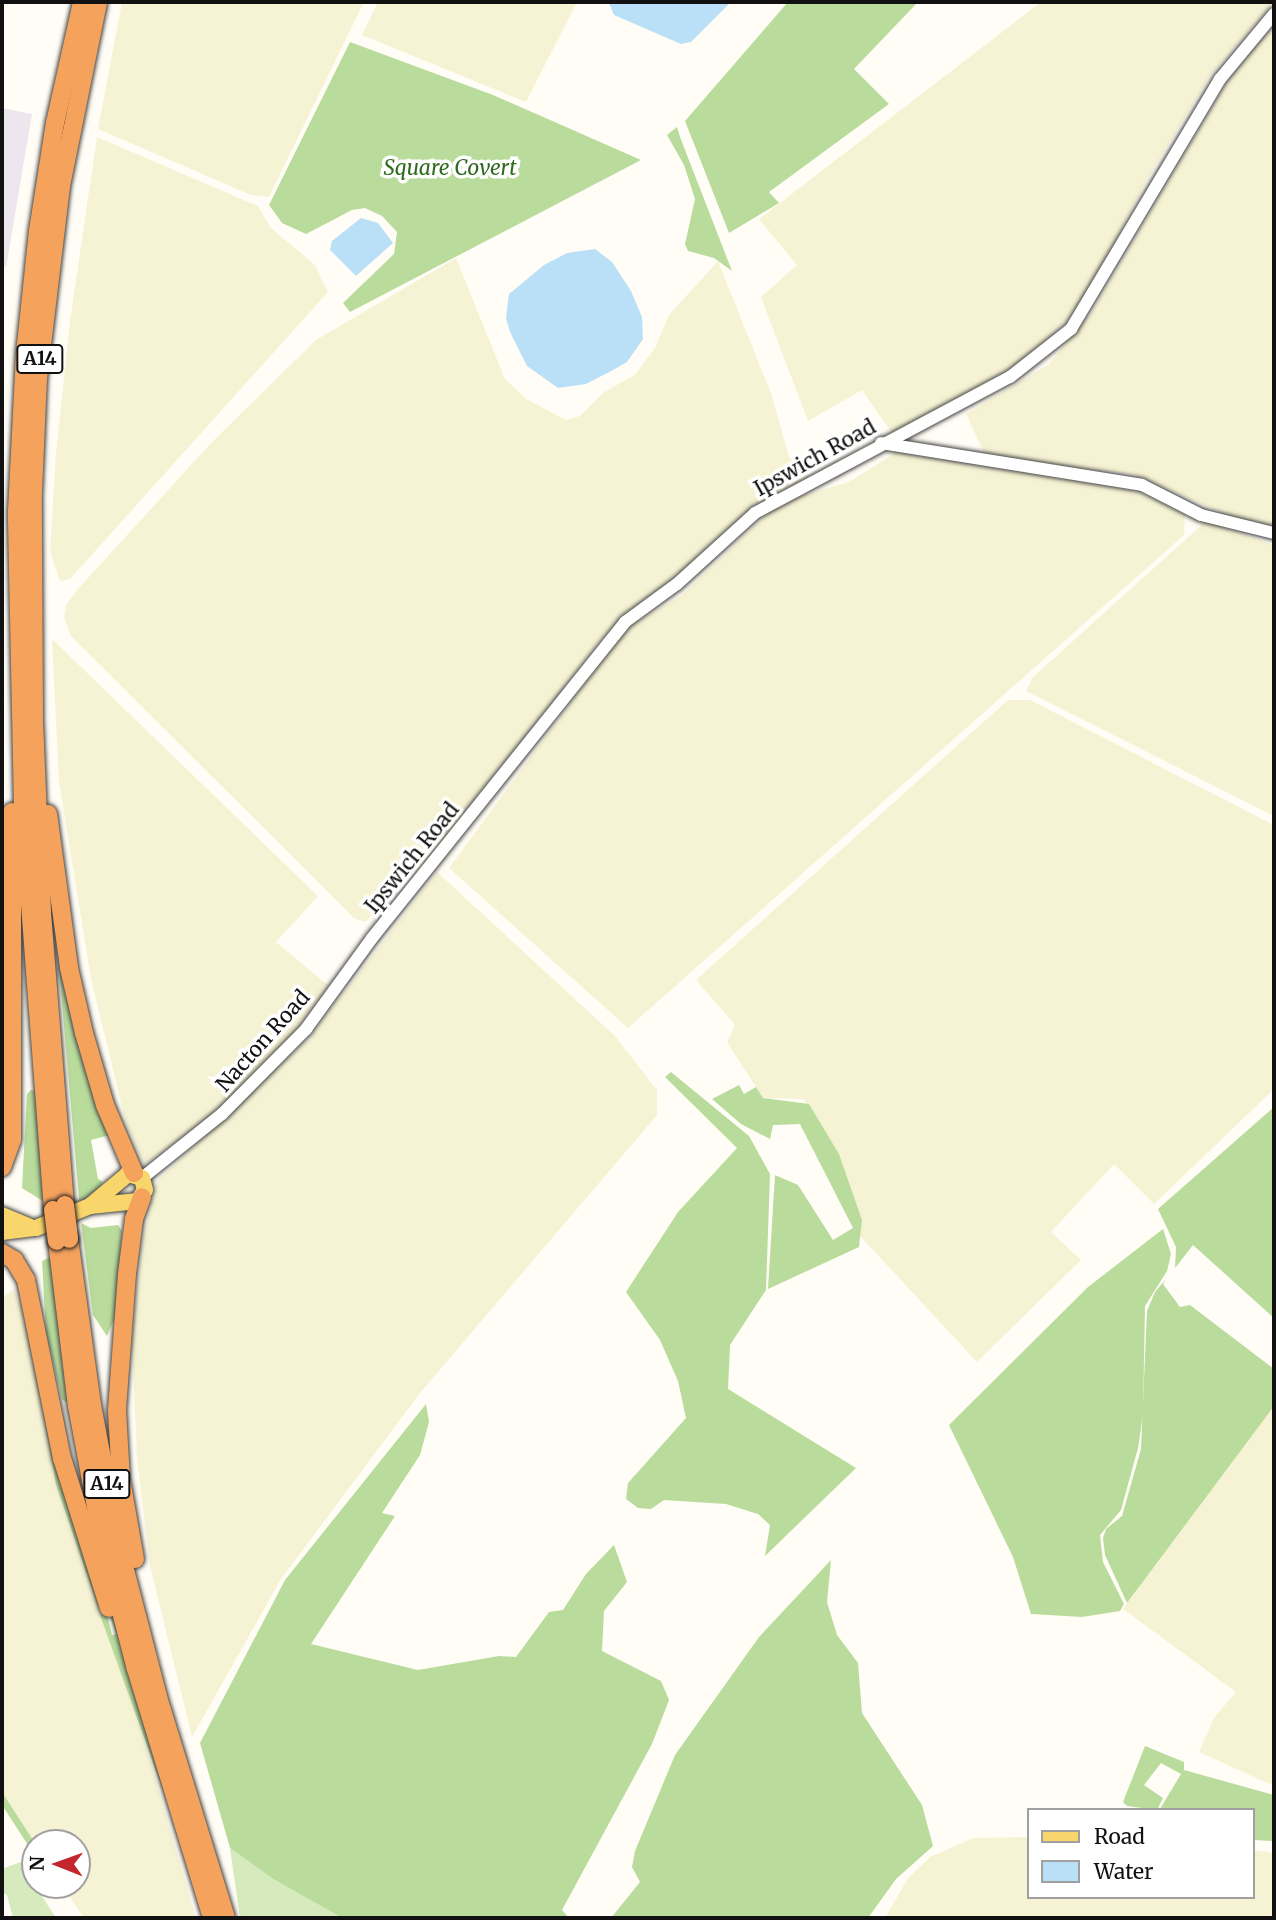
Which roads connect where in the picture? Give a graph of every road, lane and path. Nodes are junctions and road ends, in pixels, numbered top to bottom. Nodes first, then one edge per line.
1 (82, 2) edge
2 (98, 2) edge
3 (1274, 14) edge
4 (881, 443) junction
5 (1274, 533) edge
6 (19, 655) junction
7 (34, 721) junction
8 (367, 945) joint
9 (2, 1167) edge
10 (138, 1175) junction
11 (142, 1197) junction
12 (90, 1206) junction
13 (59, 1208) junction
14 (2, 1215) edge
15 (36, 1228) junction
16 (2, 1233) edge
17 (63, 1240) junction
18 (2, 1254) edge
19 (2, 1262) edge
20 (21, 1270) junction
21 (136, 1669) junction
22 (167, 1724) junction
23 (212, 1918) edge
24 (226, 1918) edge

1 - 6 highway, A14
2 - 7 highway, A14
3 - 4 street, Ipswich Road
4 - 5 street
4 - 8 street, Ipswich Road
6 - 9 highway, A14
6 - 13 highway, A14
7 - 10 highway, A14
7 - 13 highway, A14
8 - 10 street, Nacton Road
10 - 11 main road
10 - 12 main road
11 - 12 main road
11 - 22 highway, A14
12 - 15 main road
13 - 17 highway, A14, bridge
14 - 15 main road
15 - 16 main road
17 - 21 highway, A14
17 - 22 highway, A14
18 - 20 highway
19 - 20 highway
20 - 21 highway, A14
21 - 23 highway, A14
22 - 24 highway, A14

